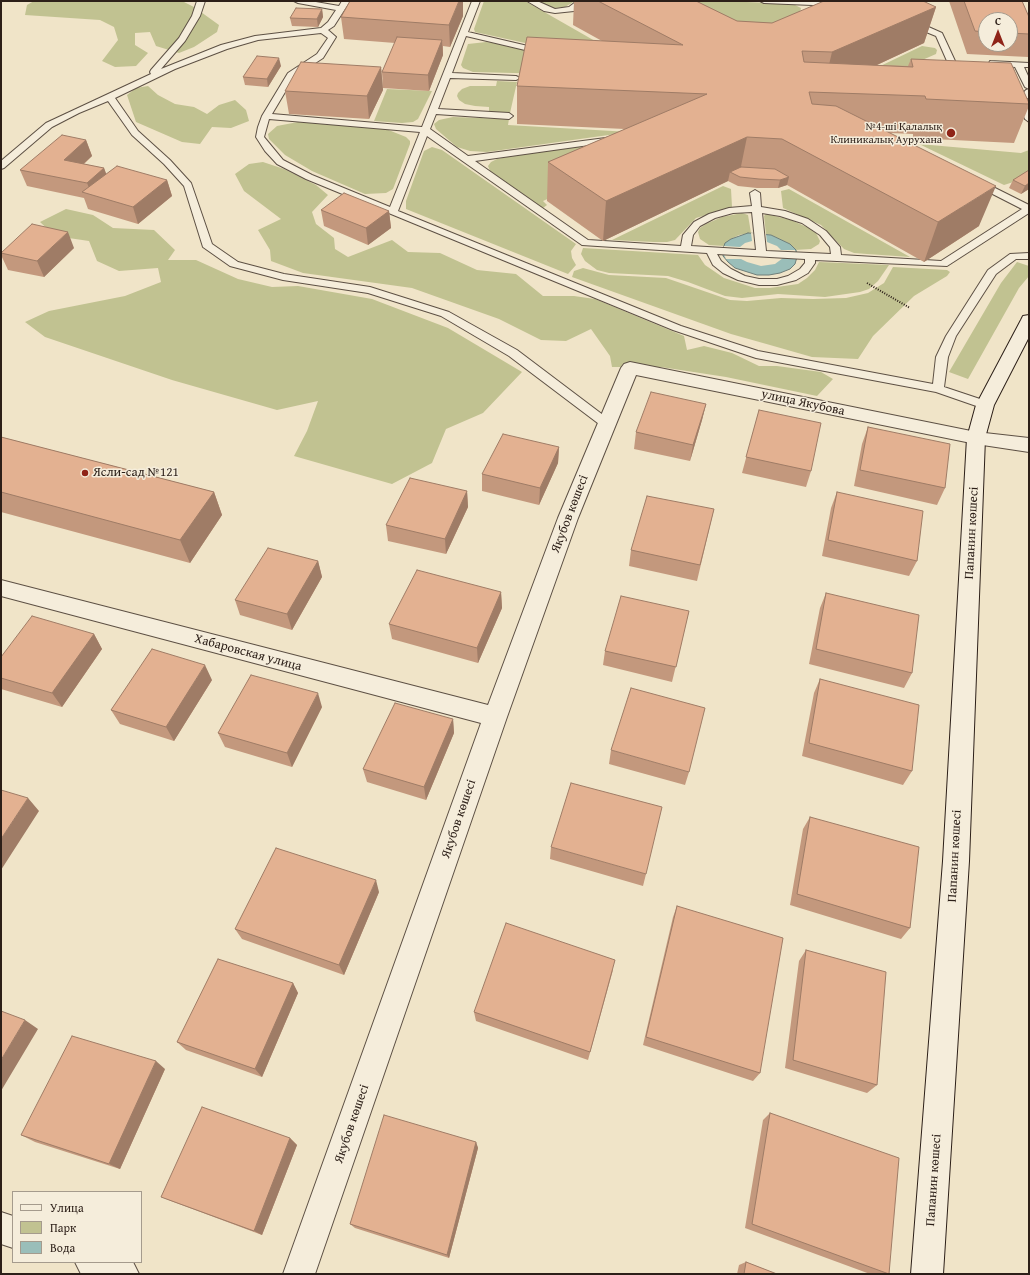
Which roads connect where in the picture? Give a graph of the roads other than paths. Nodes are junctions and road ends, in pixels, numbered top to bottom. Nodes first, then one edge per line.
1 (201, 1) edge
2 (298, 1) edge
3 (346, 1) edge
4 (476, 1) edge
5 (531, 1) edge
6 (582, 1) edge
7 (764, 1) edge
8 (843, 5) edge
9 (341, 9) junction
10 (903, 19) edge
11 (934, 23) dead end
12 (323, 30) junction
13 (463, 33) junction
14 (939, 35) junction
15 (547, 53) edge
16 (951, 61) edge
17 (981, 62) edge
18 (1018, 64) junction
19 (1029, 65) edge
20 (446, 75) junction
21 (516, 78) dead end
22 (148, 79) junction
23 (1029, 87) edge
24 (1029, 92) edge
25 (109, 96) junction
26 (432, 111) junction
27 (266, 116) junction
28 (509, 116) dead end
29 (1029, 119) edge
30 (425, 130) junction
31 (626, 137) edge
32 (466, 159) junction
33 (1, 166) edge
34 (972, 180) edge
35 (755, 193) dead end
36 (757, 209) junction
37 (1029, 209) edge
38 (393, 212) junction
39 (685, 249) junction
40 (711, 251) junction
41 (761, 254) junction
42 (810, 256) junction
43 (1029, 256) edge
44 (836, 258) junction
45 (1029, 320) edge
46 (630, 368) joint
47 (938, 389) junction
48 (985, 405) junction
49 (607, 424) junction
50 (976, 438) junction
51 (1029, 445) edge
52 (4, 593) edge
53 (495, 717) junction
54 (1, 1228) edge
55 (12, 1232) edge
56 (94, 1263) edge
57 (123, 1274) edge
58 (299, 1274) edge
59 (927, 1274) edge

1 - 22 lane
2 - 9 lane
3 - 9 lane
4 - 13 lane
5 - 6 lane
7 - 8 lane
9 - 12 lane
10 - 14 lane
11 - 14 lane
12 - 22 lane
12 - 27 lane
13 - 15 lane
13 - 20 lane
14 - 16 lane
17 - 18 lane
18 - 19 lane
18 - 23 lane
20 - 21 lane
20 - 26 lane
22 - 25 lane
24 - 29 lane
25 - 33 lane
25 - 49 lane
26 - 28 lane
26 - 30 lane
27 - 30 lane
27 - 38 lane
30 - 32 lane
30 - 38 lane
31 - 32 lane
32 - 39 lane
34 - 37 lane
35 - 36 lane
36 - 39 lane
36 - 41 lane
36 - 44 lane
37 - 44 lane
38 - 47 lane
39 - 40 lane
40 - 41 lane
40 - 42 lane
41 - 42 lane
42 - 44 lane
43 - 47 lane
45 - 48 street, Папанин көшесі
46 - 49 street, Якубов көшесі
46 - 50 street, улица Якубова
47 - 48 lane
48 - 50 street, Папанин көшесі
49 - 53 street, Якубов көшесі
50 - 51 street, улица Якубова
50 - 59 street, Папанин көшесі
52 - 53 street, Хабаровская улица
53 - 58 street, Якубов көшесі
54 - 55 street
56 - 57 street

